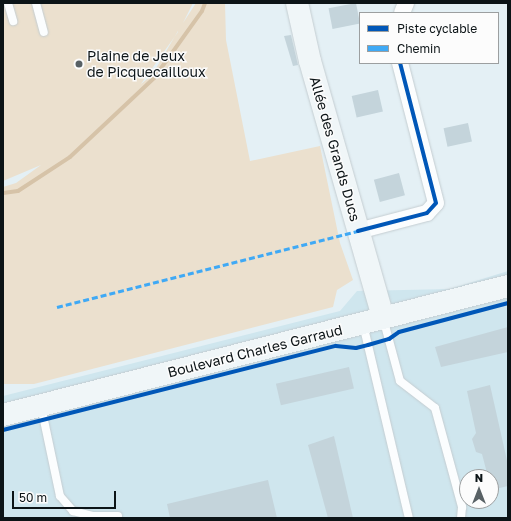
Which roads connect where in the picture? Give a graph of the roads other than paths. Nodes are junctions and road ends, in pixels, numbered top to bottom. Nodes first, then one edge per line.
1 (8, 3) edge
2 (36, 3) edge
3 (297, 3) edge
4 (13, 21) dead end
5 (44, 32) dead end
6 (400, 64) edge
7 (358, 231) junction
8 (508, 286) edge
9 (384, 318) junction
10 (363, 323) junction
11 (41, 406) junction
12 (3, 415) edge
13 (118, 516) dead end
14 (409, 518) edge
15 (461, 518) edge

1 - 4 lane
2 - 5 lane
3 - 7 main road, Allée des Grands Ducs
6 - 7 street
7 - 9 main road, Allée des Grands Ducs
8 - 9 main road, Boulevard Charles Garraud
9 - 10 main road, Boulevard Charles Garraud
9 - 15 lane
10 - 11 main road, Boulevard Charles Garraud
10 - 14 lane
11 - 12 main road, Boulevard Charles Garraud
11 - 13 lane

